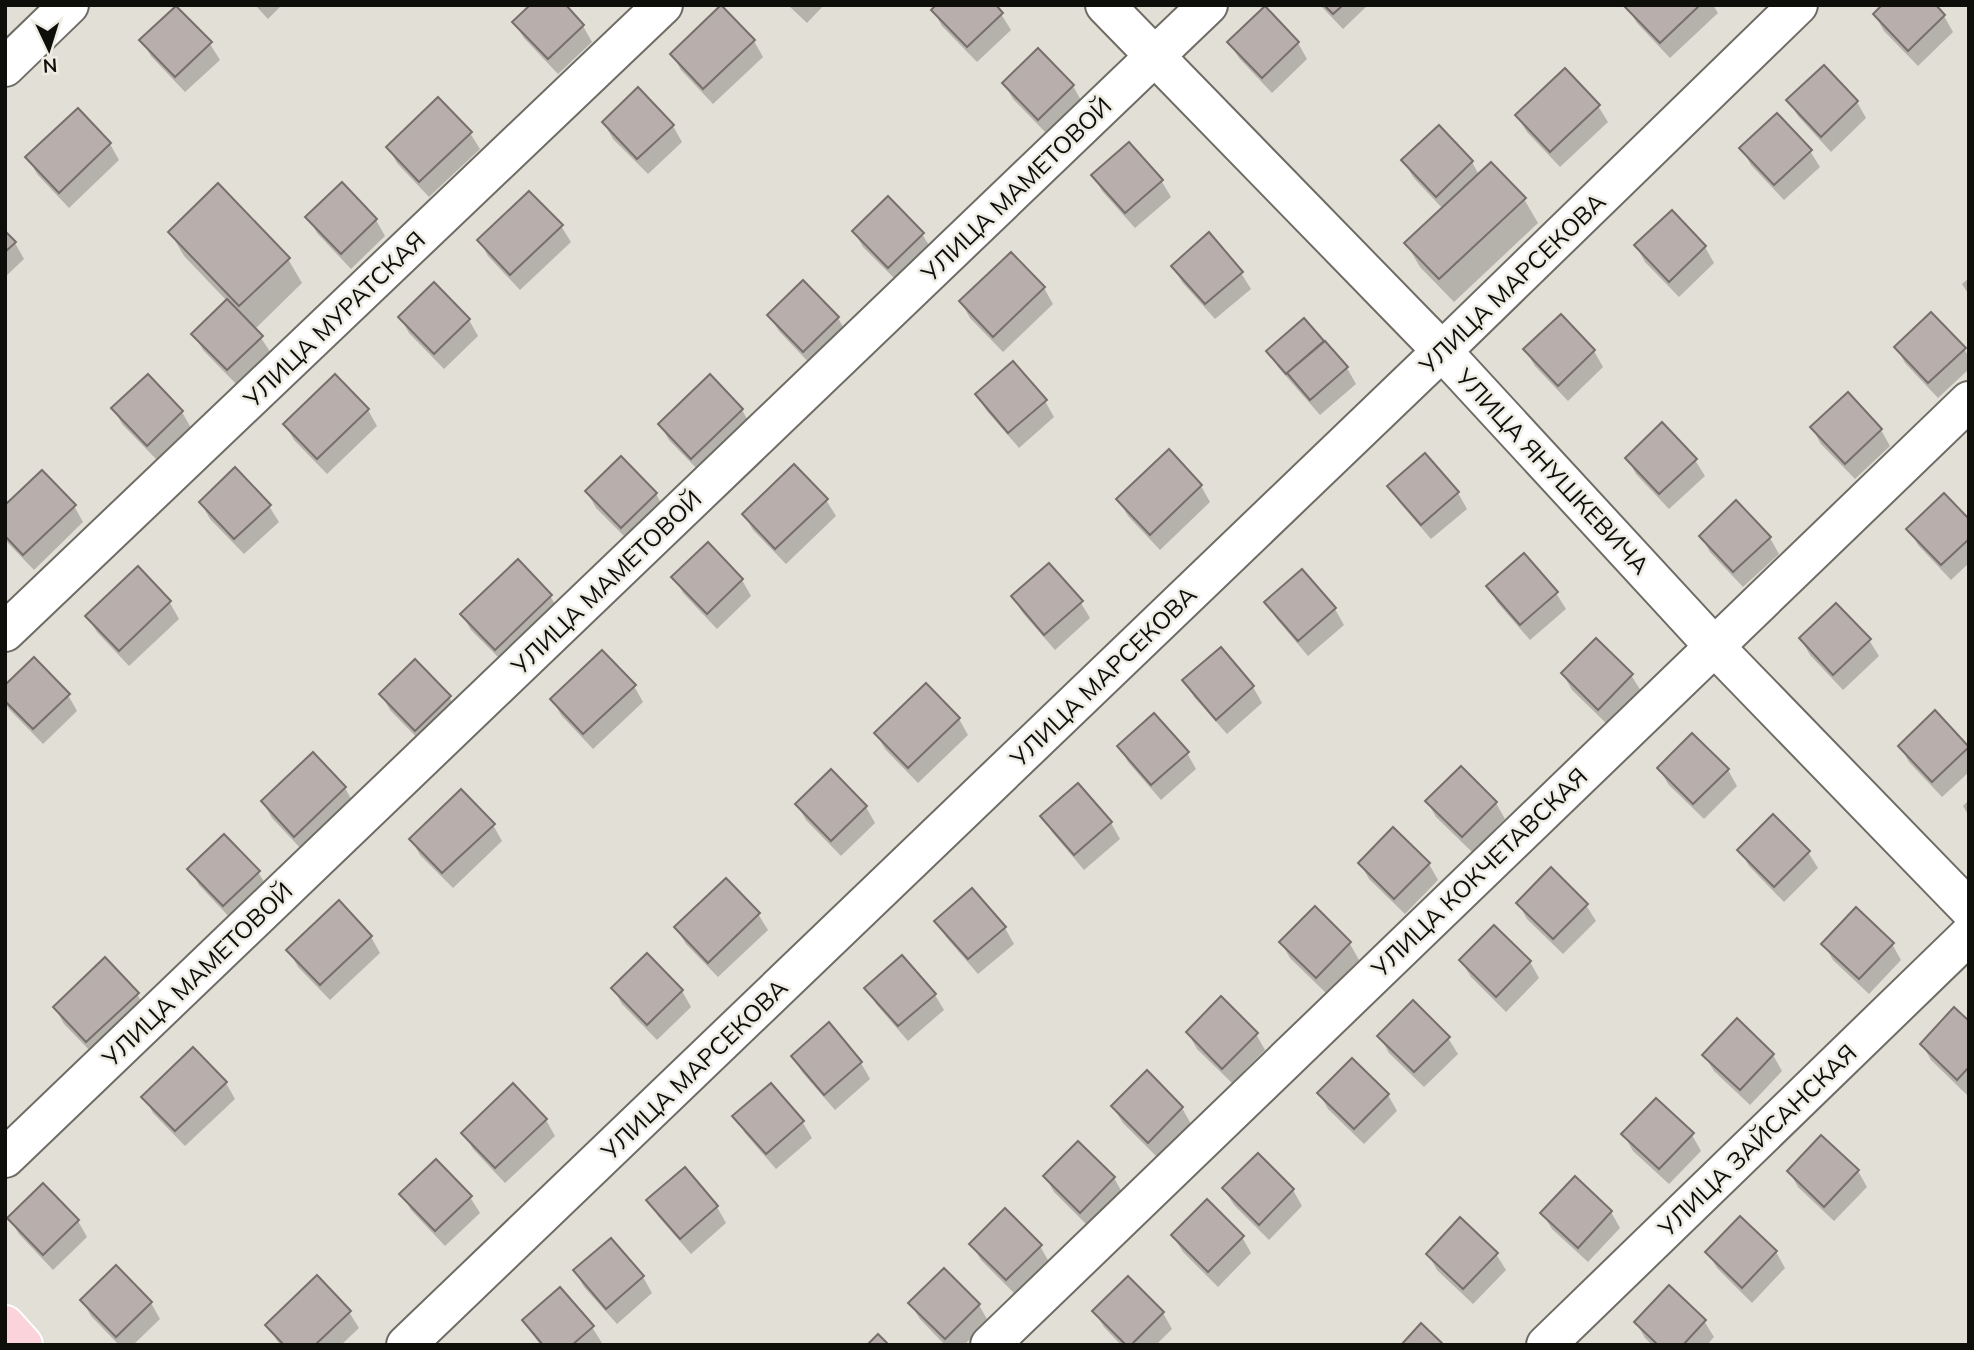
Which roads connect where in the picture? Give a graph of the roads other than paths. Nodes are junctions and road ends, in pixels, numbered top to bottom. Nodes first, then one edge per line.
1 (69, 5) edge
2 (663, 5) edge
3 (1105, 5) edge
4 (1208, 5) edge
5 (1798, 5) edge
6 (1155, 56) junction
7 (5, 66) edge
8 (1442, 351) junction
9 (1969, 401) edge
10 (5, 632) edge
11 (1713, 645) junction
12 (1969, 909) edge
13 (1969, 935) edge
14 (5, 1158) edge
15 (5, 1325) edge
16 (23, 1345) edge
17 (406, 1345) edge
18 (990, 1345) edge
19 (1546, 1345) edge

1 - 7 street
2 - 10 street, УЛИЦА МУРАТСКАЯ
3 - 6 street, УЛИЦА ЯНУШКЕВИЧА
4 - 6 street, УЛИЦА МАМЕТОВОЙ
5 - 8 street, УЛИЦА МАРСЕКОВА
6 - 8 street, УЛИЦА ЯНУШКЕВИЧА
6 - 14 street, УЛИЦА МАМЕТОВОЙ
8 - 11 street, УЛИЦА ЯНУШКЕВИЧА
8 - 17 street, УЛИЦА МАРСЕКОВА
9 - 11 street, УЛИЦА КОКЧЕТАВСКАЯ
11 - 12 street, УЛИЦА ЯНУШКЕВИЧА
11 - 18 street, УЛИЦА КОКЧЕТАВСКАЯ
13 - 19 street, УЛИЦА ЗАЙСАНСКАЯ
15 - 16 main road

